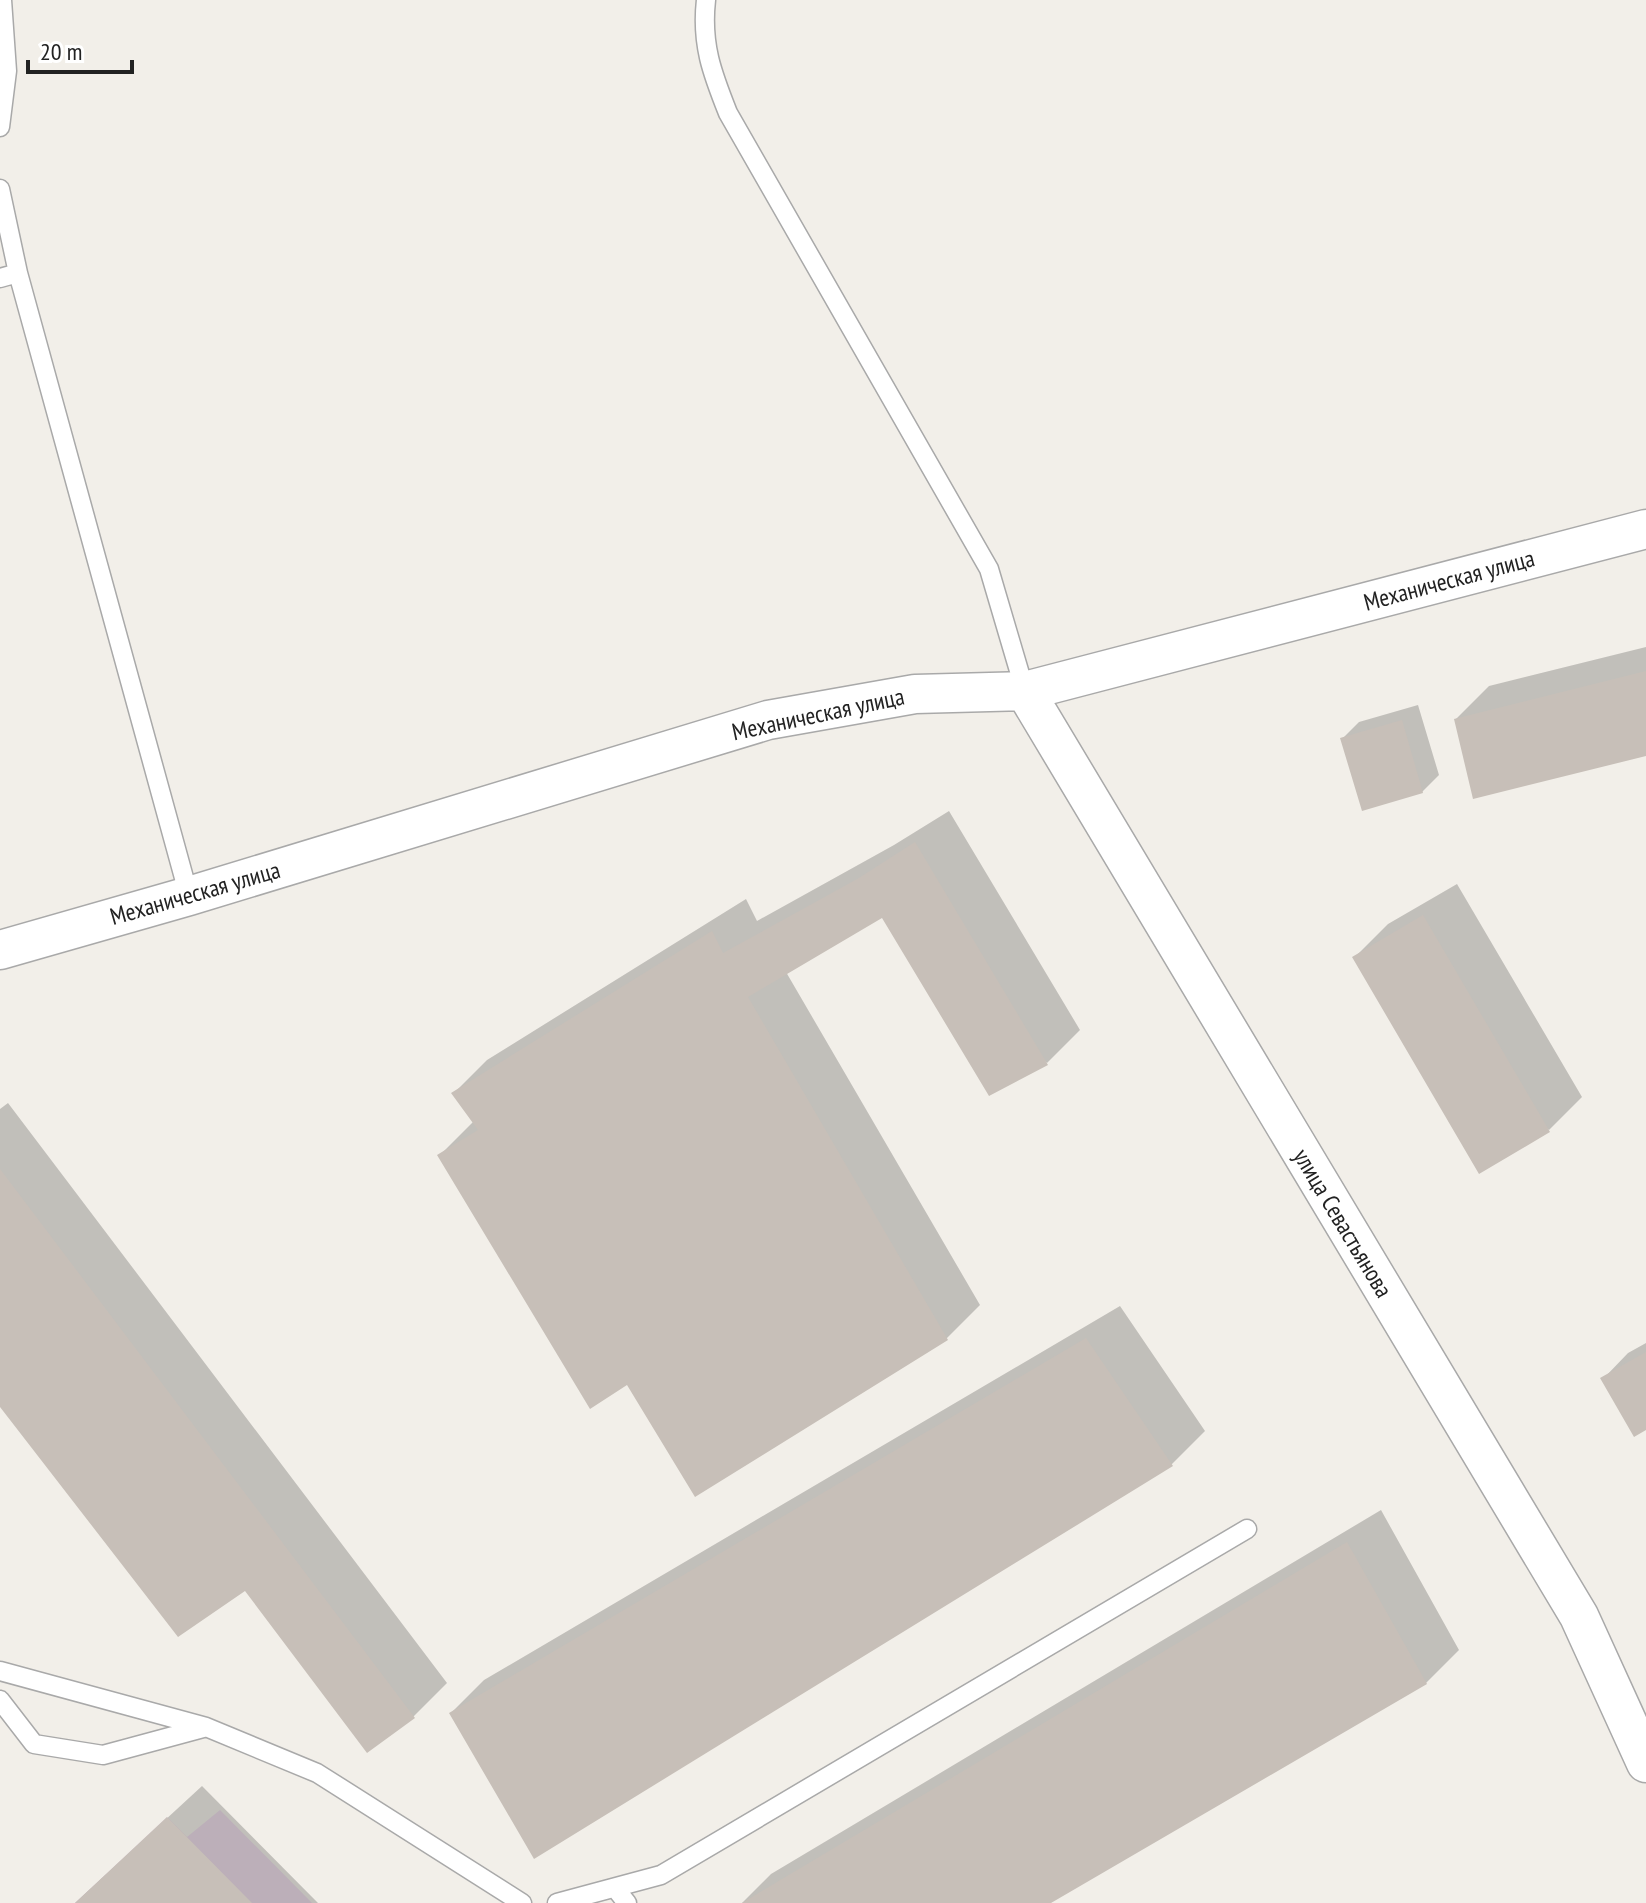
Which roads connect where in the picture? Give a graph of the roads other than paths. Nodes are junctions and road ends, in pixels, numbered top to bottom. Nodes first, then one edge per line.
1 (2, 0) edge
2 (706, 0) edge
3 (0, 127) edge
4 (0, 189) edge
5 (9, 276) edge
6 (1646, 529) edge
7 (1025, 691) junction
8 (189, 896) junction
9 (0, 950) edge
10 (1247, 1529) dead end
11 (0, 1671) edge
12 (0, 1700) edge
13 (206, 1727) junction
14 (1643, 1749) edge
15 (615, 1888) junction
16 (522, 1903) edge
17 (557, 1903) edge
18 (627, 1903) edge

1 - 3 lane
2 - 7 lane
4 - 5 lane
5 - 8 lane
6 - 7 street, Механическая улица
7 - 8 street, Механическая улица
7 - 14 street, улица Севастьянова
8 - 9 street, Механическая улица
10 - 15 lane
11 - 13 lane
12 - 13 lane
13 - 16 lane
15 - 17 lane
15 - 18 lane

